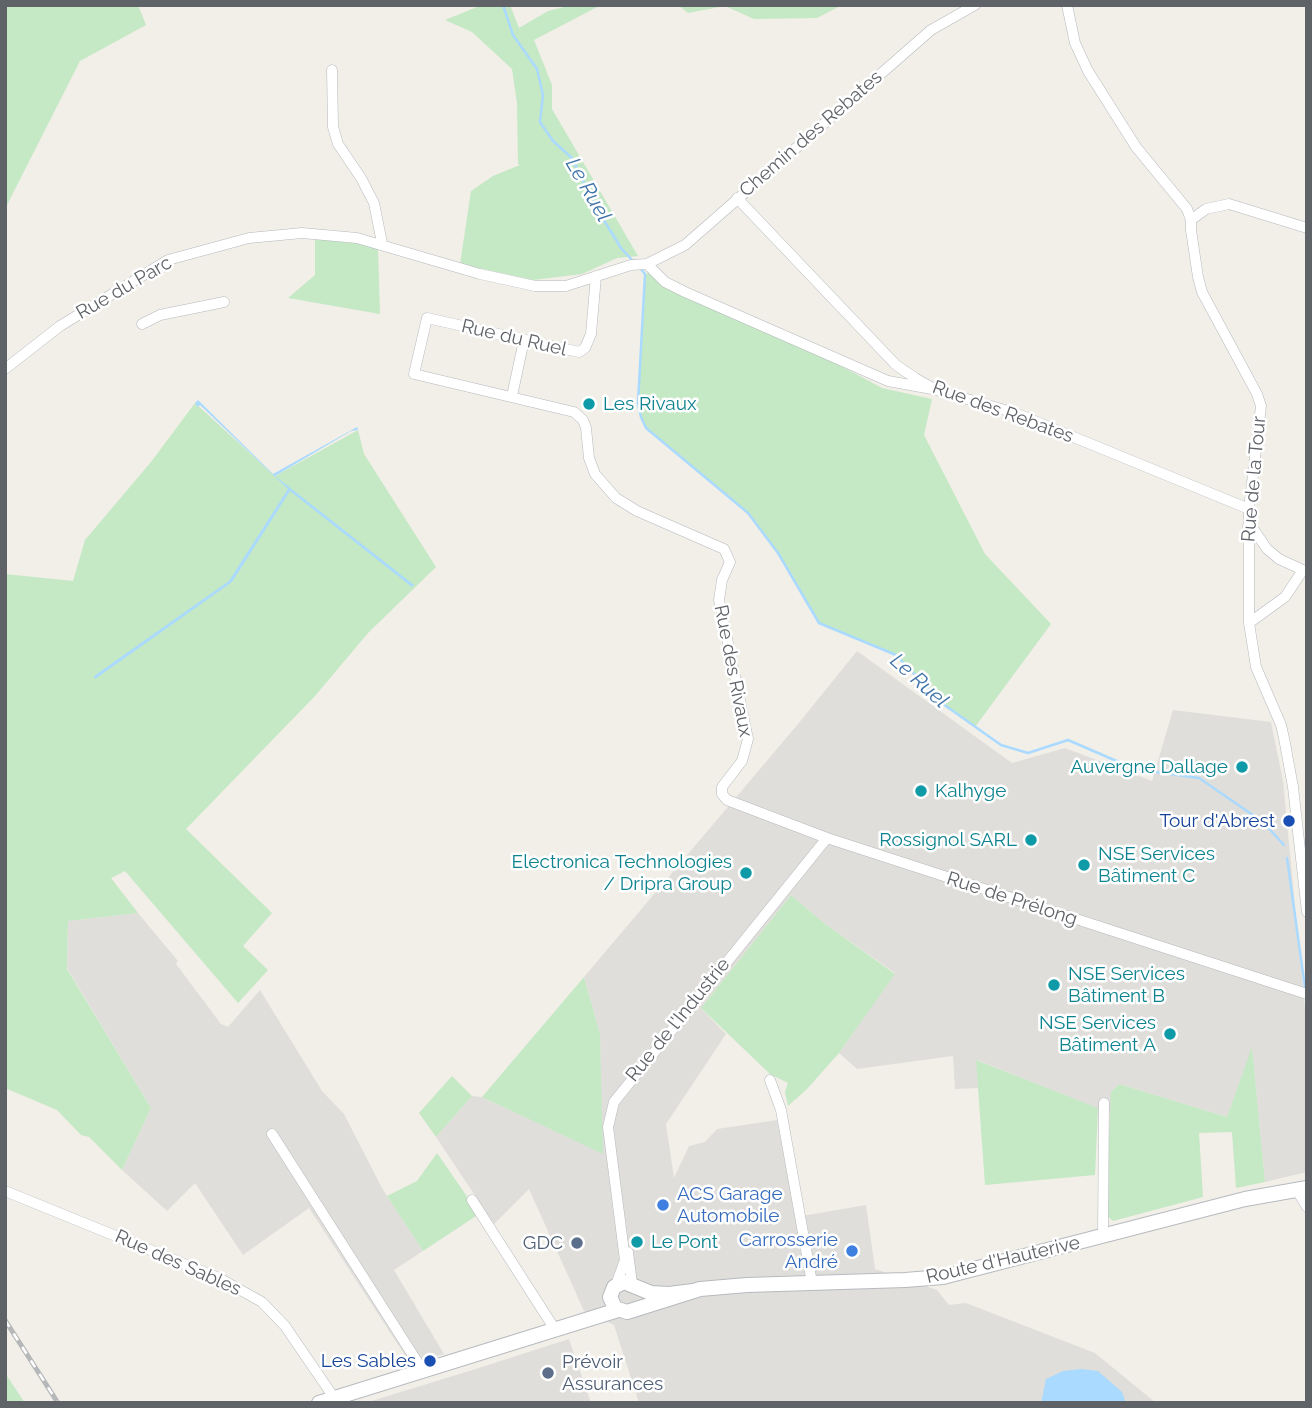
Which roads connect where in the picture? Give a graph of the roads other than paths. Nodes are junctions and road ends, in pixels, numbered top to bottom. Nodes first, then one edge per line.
1 (975, 5) edge
2 (1067, 5) edge
3 (331, 70) dead end
4 (737, 198) junction
5 (1191, 220) junction
6 (1307, 228) edge
7 (382, 243) junction
8 (647, 264) junction
9 (596, 276) junction
10 (224, 302) dead end
11 (142, 324) dead end
12 (524, 340) junction
13 (5, 369) edge
14 (414, 374) joint
15 (936, 390) junction
16 (512, 396) junction
17 (1249, 509) junction
18 (1248, 526) junction
19 (1305, 570) edge
20 (1249, 623) junction
21 (722, 794) joint
22 (827, 838) junction
23 (1307, 912) edge
24 (1307, 994) edge
25 (769, 1080) dead end
26 (1104, 1103) dead end
27 (272, 1134) dead end
28 (1301, 1189) edge
29 (5, 1191) edge
30 (472, 1200) dead end
31 (1307, 1207) edge
32 (622, 1231) junction
33 (1103, 1236) junction
34 (812, 1283) junction
35 (635, 1285) junction
36 (613, 1291) junction
37 (693, 1291) junction
38 (635, 1309) junction
39 (618, 1311) junction
40 (561, 1329) junction
41 (423, 1371) junction
42 (319, 1377) junction
43 (336, 1401) edge
44 (319, 1403) edge

1 - 4 street, Chemin des Rebates
2 - 5 street, Rue de la Tour
3 - 7 street
4 - 8 street, Chemin des Rebates
4 - 15 street, Rue des Rebates
5 - 6 street
5 - 17 street, Rue de la Tour
7 - 9 street, Chemin des Rebates
7 - 13 street, Rue du Parc
8 - 9 street, Chemin des Rebates
8 - 15 street
9 - 12 street, Rue du Ruel
10 - 11 street
12 - 14 street, Rue du Ruel
12 - 16 street
14 - 16 street, Rue des Rivaux
15 - 17 street, Rue des Rebates
16 - 21 street, Rue des Rivaux
17 - 18 street, Rue de la Tour
18 - 19 street
18 - 20 street, Rue de la Tour
19 - 20 street
20 - 23 street, Rue de la Tour
21 - 22 street, Rue de Prélong
22 - 24 street, Rue de Prélong
22 - 32 street, Rue de l'Industrie
25 - 34 street
26 - 33 street
27 - 41 street
28 - 31 street
28 - 33 main road, Route d'Hauterive
29 - 42 street, Rue des Sables
30 - 40 street
32 - 35 street, Rue de l'Industrie
32 - 36 street, Rue de l'Industrie
33 - 34 main road, Route d'Hauterive
34 - 37 main road, Route d'Hauterive
35 - 36 main road
35 - 37 main road, Route d'Hauterive
35 - 38 main road
36 - 39 main road
36 - 40 main road
37 - 38 main road, Route d'Hauterive
38 - 39 main road
39 - 40 main road
40 - 41 main road
41 - 43 main road
42 - 43 street, Rue des Sables
42 - 44 street
43 - 44 main road

